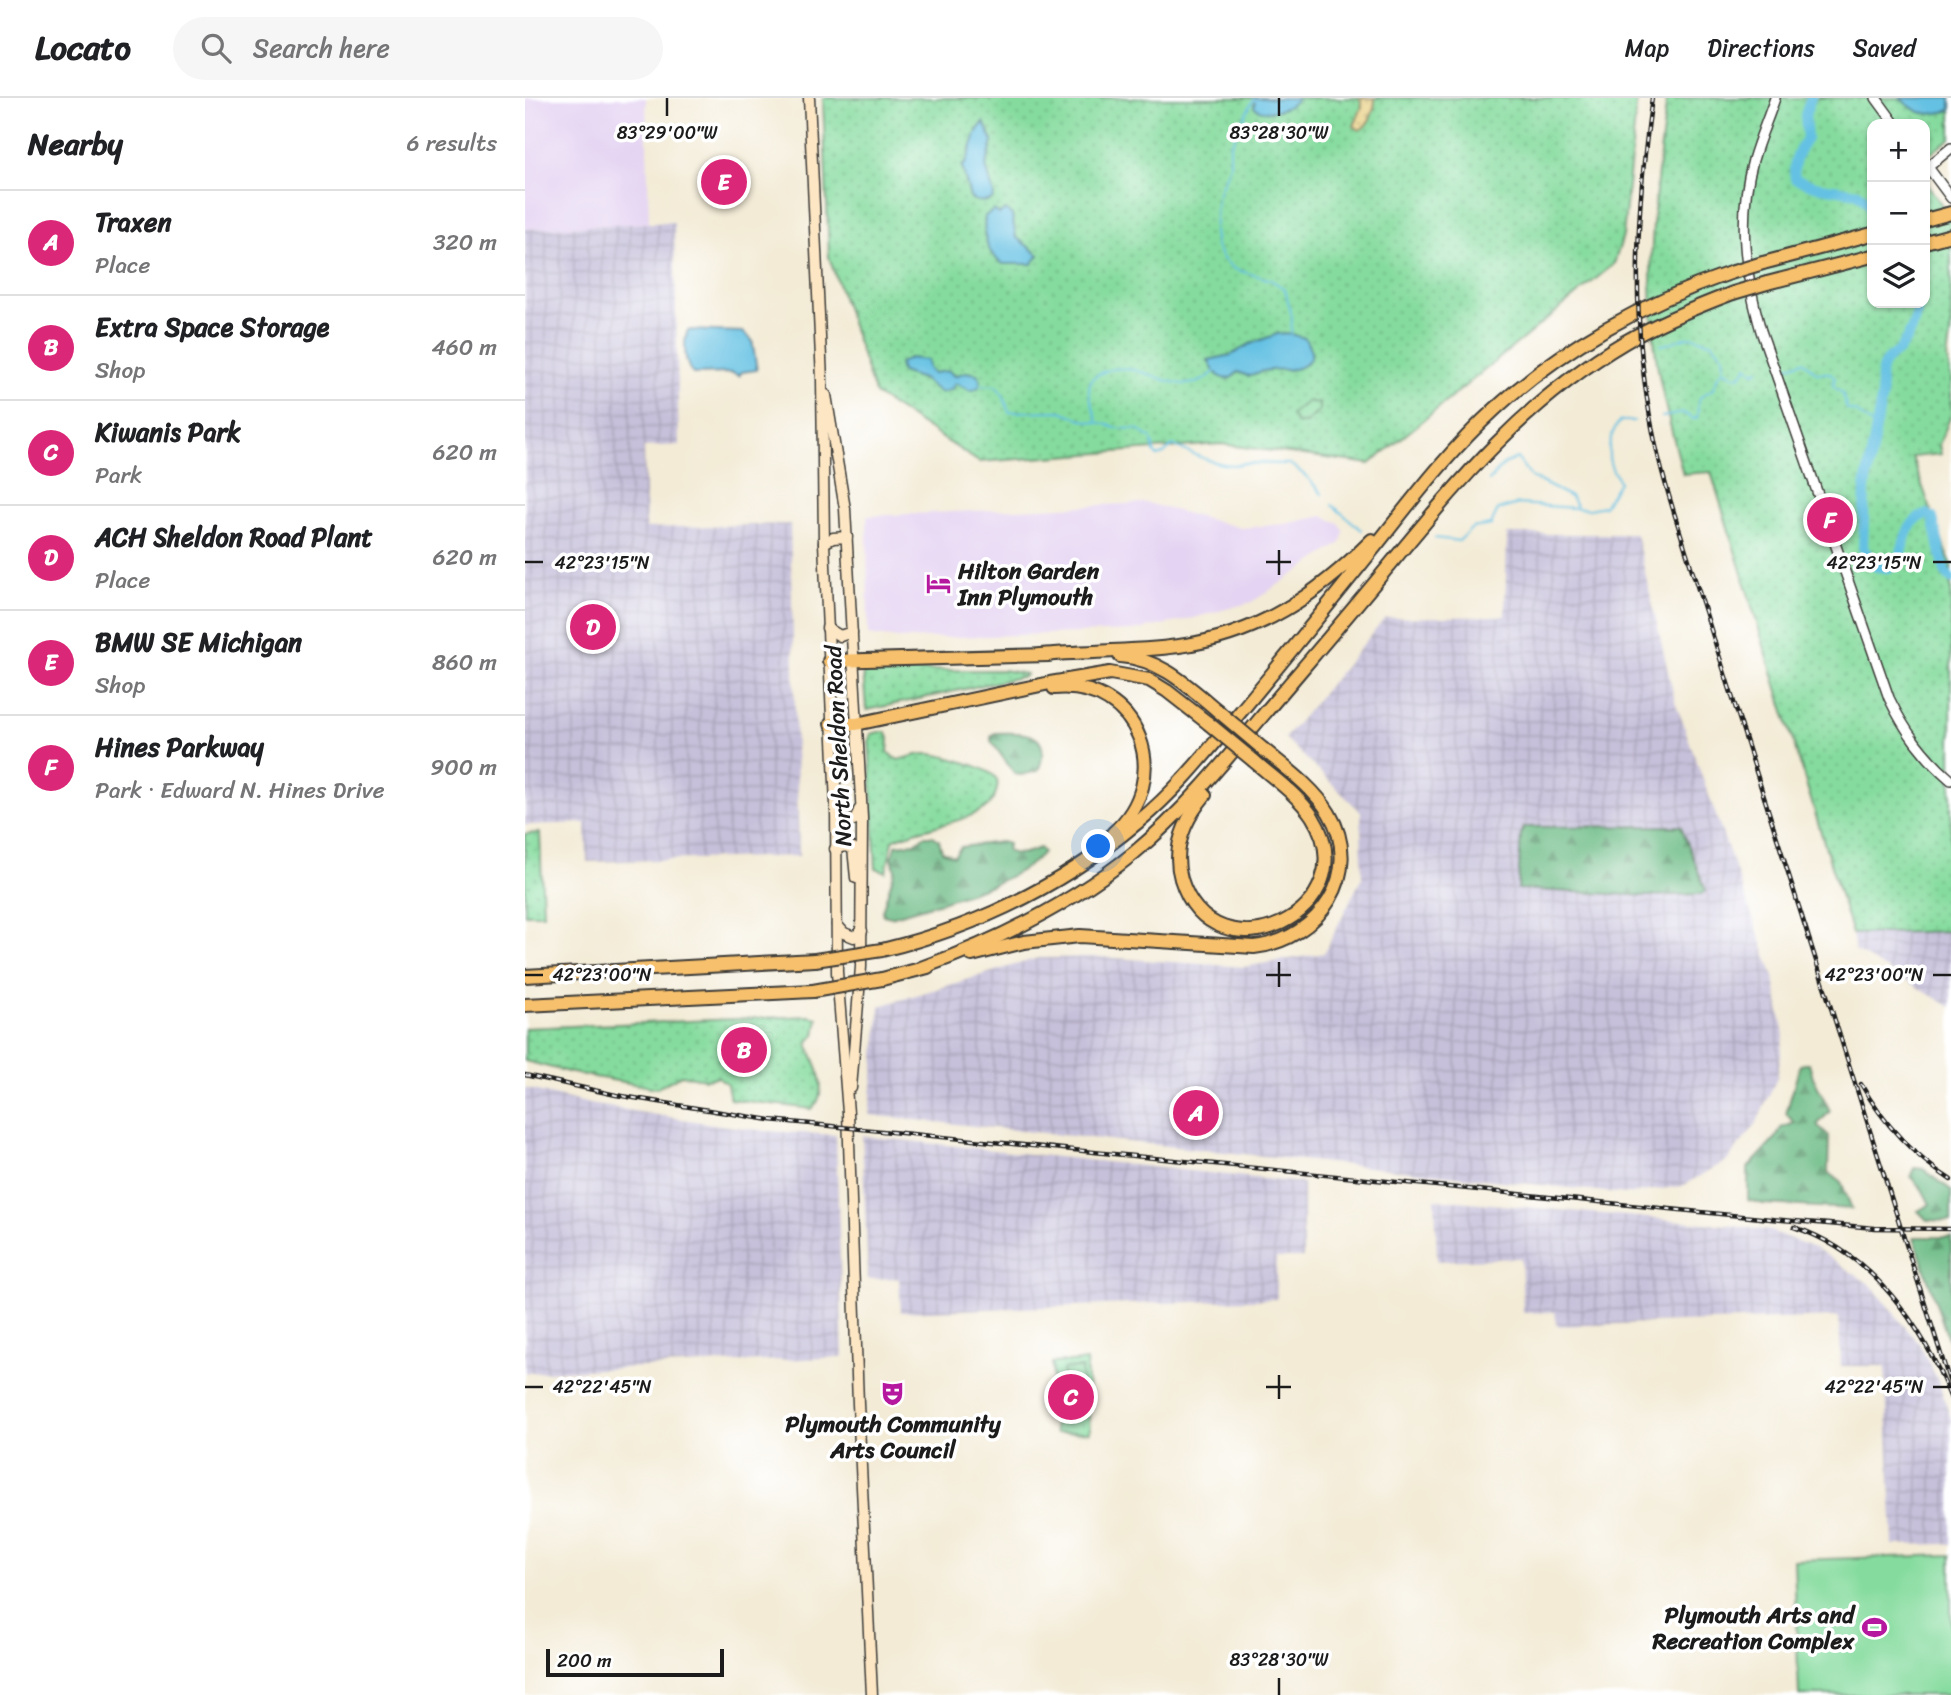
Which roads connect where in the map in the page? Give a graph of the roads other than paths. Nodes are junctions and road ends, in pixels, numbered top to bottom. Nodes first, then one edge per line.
1 (809, 98) edge
2 (1775, 98) edge
3 (1876, 98) edge
4 (1891, 119) edge
5 (1951, 148) edge
6 (1930, 162) edge
7 (1930, 170) edge
8 (1951, 197) edge
9 (1951, 213) edge
10 (1930, 219) edge
11 (1866, 235) edge
12 (1951, 235) edge
13 (1930, 241) edge
14 (1867, 258) edge
15 (822, 380) junction
16 (1419, 492) junction
17 (847, 537) junction
18 (824, 543) junction
19 (827, 628) junction
20 (852, 632) junction
21 (1041, 655) junction
22 (853, 660) junction
23 (829, 661) junction
24 (991, 695) junction
25 (1261, 718) junction
26 (831, 724) junction
27 (856, 724) junction
28 (1951, 780) edge
29 (861, 803) junction
30 (836, 805) junction
31 (835, 849) junction
32 (1063, 876) junction
33 (862, 914) junction
34 (837, 924) junction
35 (862, 931) junction
36 (921, 968) junction
37 (525, 976) edge
38 (525, 1005) edge
39 (848, 1113) junction
40 (872, 1695) edge

1 - 15 main road, North Sheldon Road
2 - 28 street
3 - 4 street
5 - 6 street
7 - 8 street
9 - 10 highway
11 - 16 highway, bridge
12 - 13 highway
14 - 25 highway, bridge
15 - 17 main road, North Sheldon Road
15 - 18 main road, North Sheldon Road
16 - 21 highway
16 - 32 highway
17 - 18 main road
17 - 20 main road, North Sheldon Road
18 - 19 main road, North Sheldon Road
19 - 20 main road
19 - 23 main road, North Sheldon Road
20 - 22 main road, North Sheldon Road
21 - 22 highway
21 - 36 highway, bridge
22 - 23 highway
22 - 27 main road, North Sheldon Road
23 - 26 main road, North Sheldon Road
24 - 25 highway, bridge
24 - 27 highway
24 - 32 highway
25 - 36 highway
26 - 27 highway
26 - 30 main road, North Sheldon Road
27 - 29 main road, North Sheldon Road
29 - 30 main road
29 - 33 main road, North Sheldon Road
30 - 31 main road, North Sheldon Road
31 - 33 main road
31 - 34 main road, North Sheldon Road
32 - 37 highway, bridge
33 - 35 main road, North Sheldon Road
34 - 35 main road
34 - 39 main road, North Sheldon Road
35 - 39 main road, North Sheldon Road
36 - 38 highway, bridge
39 - 40 main road, North Sheldon Road

